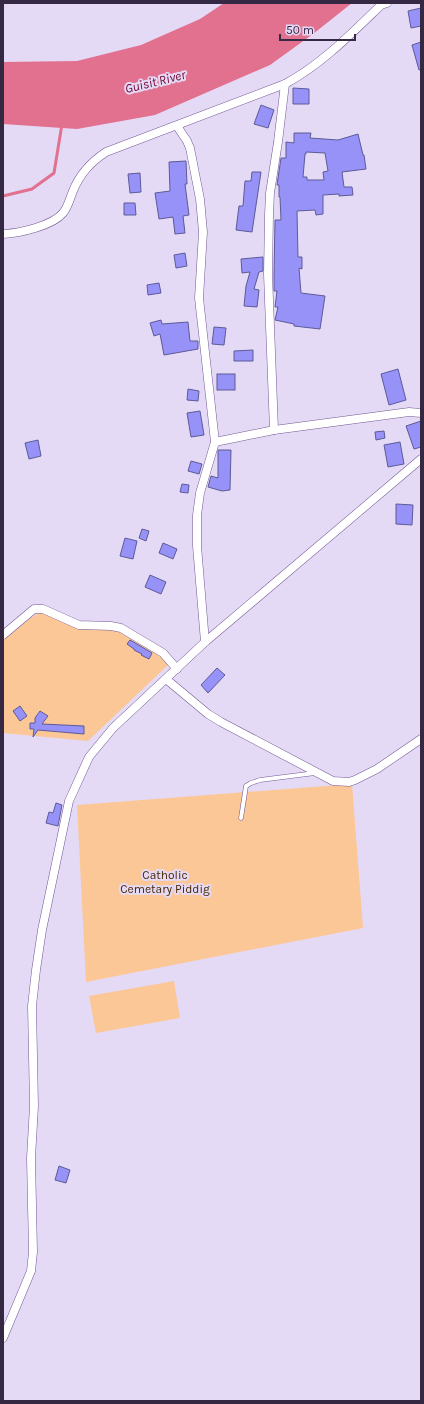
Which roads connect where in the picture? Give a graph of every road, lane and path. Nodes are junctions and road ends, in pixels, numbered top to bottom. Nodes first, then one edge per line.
1 (387, 3) edge
2 (285, 84) junction
3 (177, 126) junction
4 (3, 234) edge
5 (421, 413) edge
6 (274, 430) junction
7 (214, 442) junction
8 (421, 459) edge
9 (3, 635) edge
10 (205, 642) junction
11 (177, 669) junction
12 (166, 679) junction
13 (421, 739) edge
14 (317, 773) junction
15 (241, 818) dead end
16 (3, 1338) edge

1 - 2 street
2 - 3 street
2 - 6 street
3 - 4 street
3 - 7 street
5 - 6 street
6 - 7 street
7 - 10 street
8 - 10 street
9 - 11 street
10 - 11 street
11 - 12 street
12 - 14 street
12 - 16 street
13 - 14 street
14 - 15 lane

